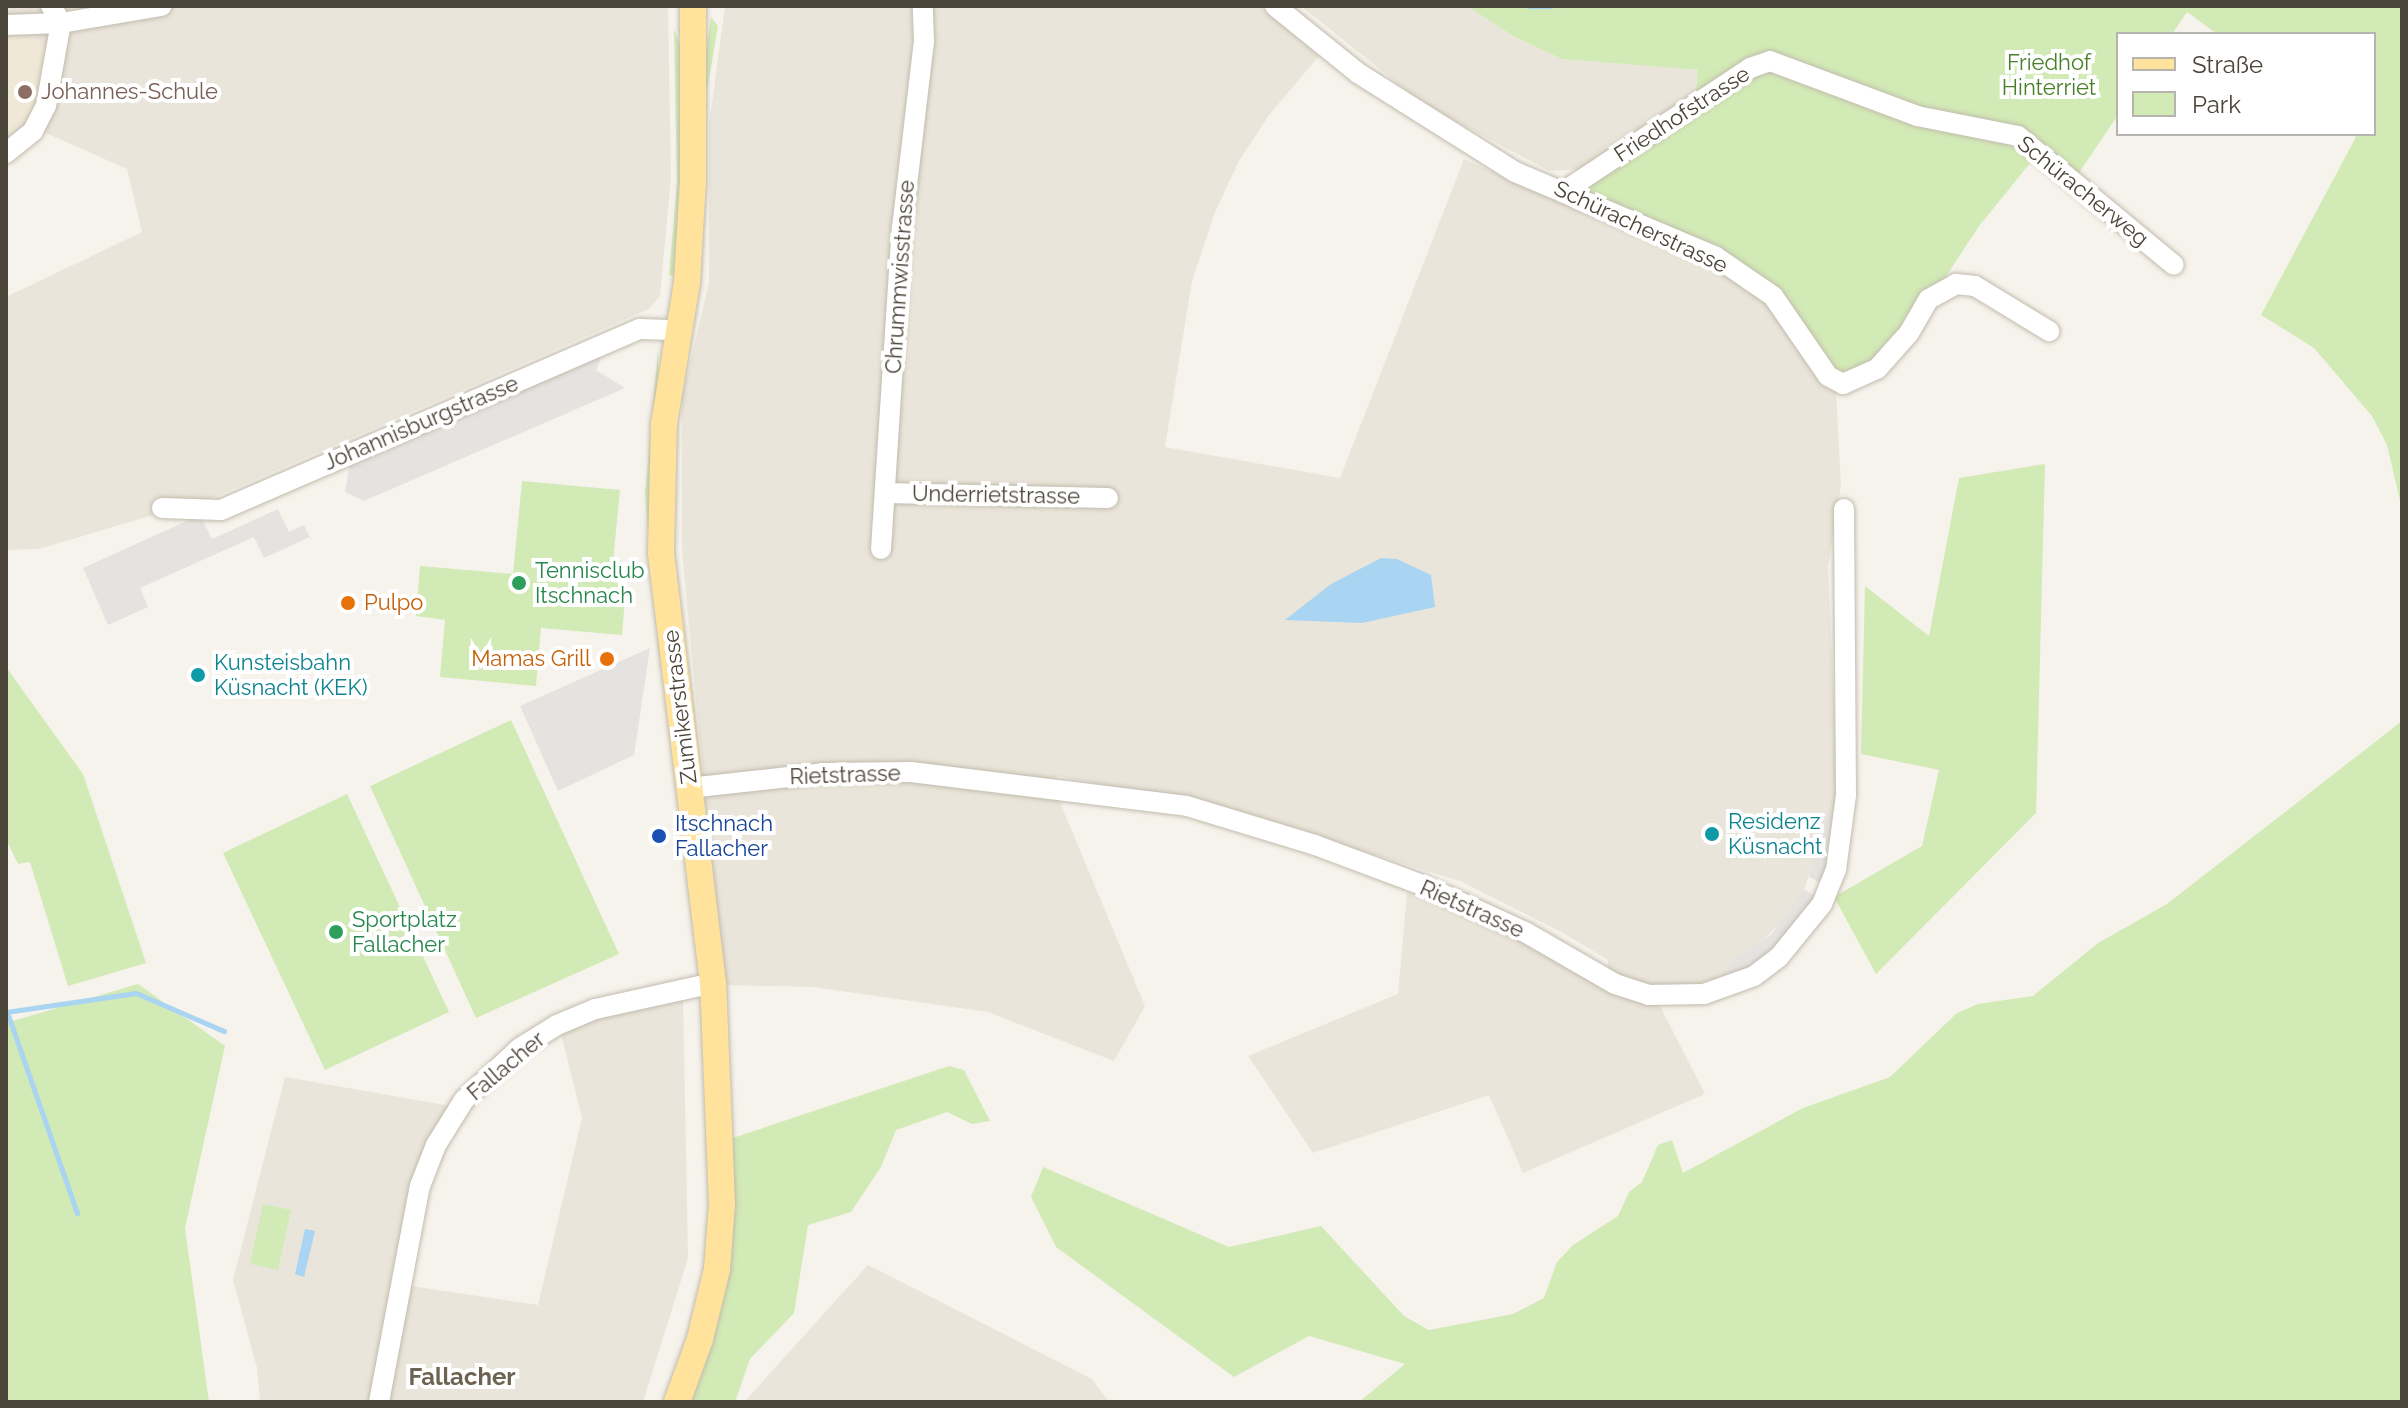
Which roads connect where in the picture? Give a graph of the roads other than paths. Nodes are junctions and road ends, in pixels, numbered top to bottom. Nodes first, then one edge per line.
1 (162, 6) edge
2 (693, 6) edge
3 (923, 6) edge
4 (1275, 6) edge
5 (56, 14) edge
6 (6, 25) edge
7 (1849, 90) joint
8 (6, 153) edge
9 (1566, 190) junction
10 (2174, 265) dead end
11 (678, 330) junction
12 (2049, 331) dead end
13 (885, 493) junction
14 (1108, 498) dead end
15 (162, 508) dead end
16 (1844, 509) dead end
17 (881, 549) dead end
18 (689, 788) junction
19 (713, 983) junction
20 (379, 1402) edge
21 (677, 1402) edge

1 - 5 street
2 - 11 main road, Zumikerstrasse
3 - 13 street, Chrummwisstrasse
4 - 9 street, Schüracherstrasse
5 - 6 street
5 - 8 street
7 - 9 street, Friedhofstrasse
7 - 10 street, Schüracherweg
9 - 12 street, Schüracherstrasse
11 - 15 street, Johannisburgstrasse
11 - 18 main road, Zumikerstrasse
13 - 14 street, Underrietstrasse
13 - 17 street, Chrummwisstrasse
16 - 18 street, Rietstrasse
18 - 19 main road, Zumikerstrasse
19 - 20 street, Fallacher
19 - 21 main road, Zumikerstrasse

